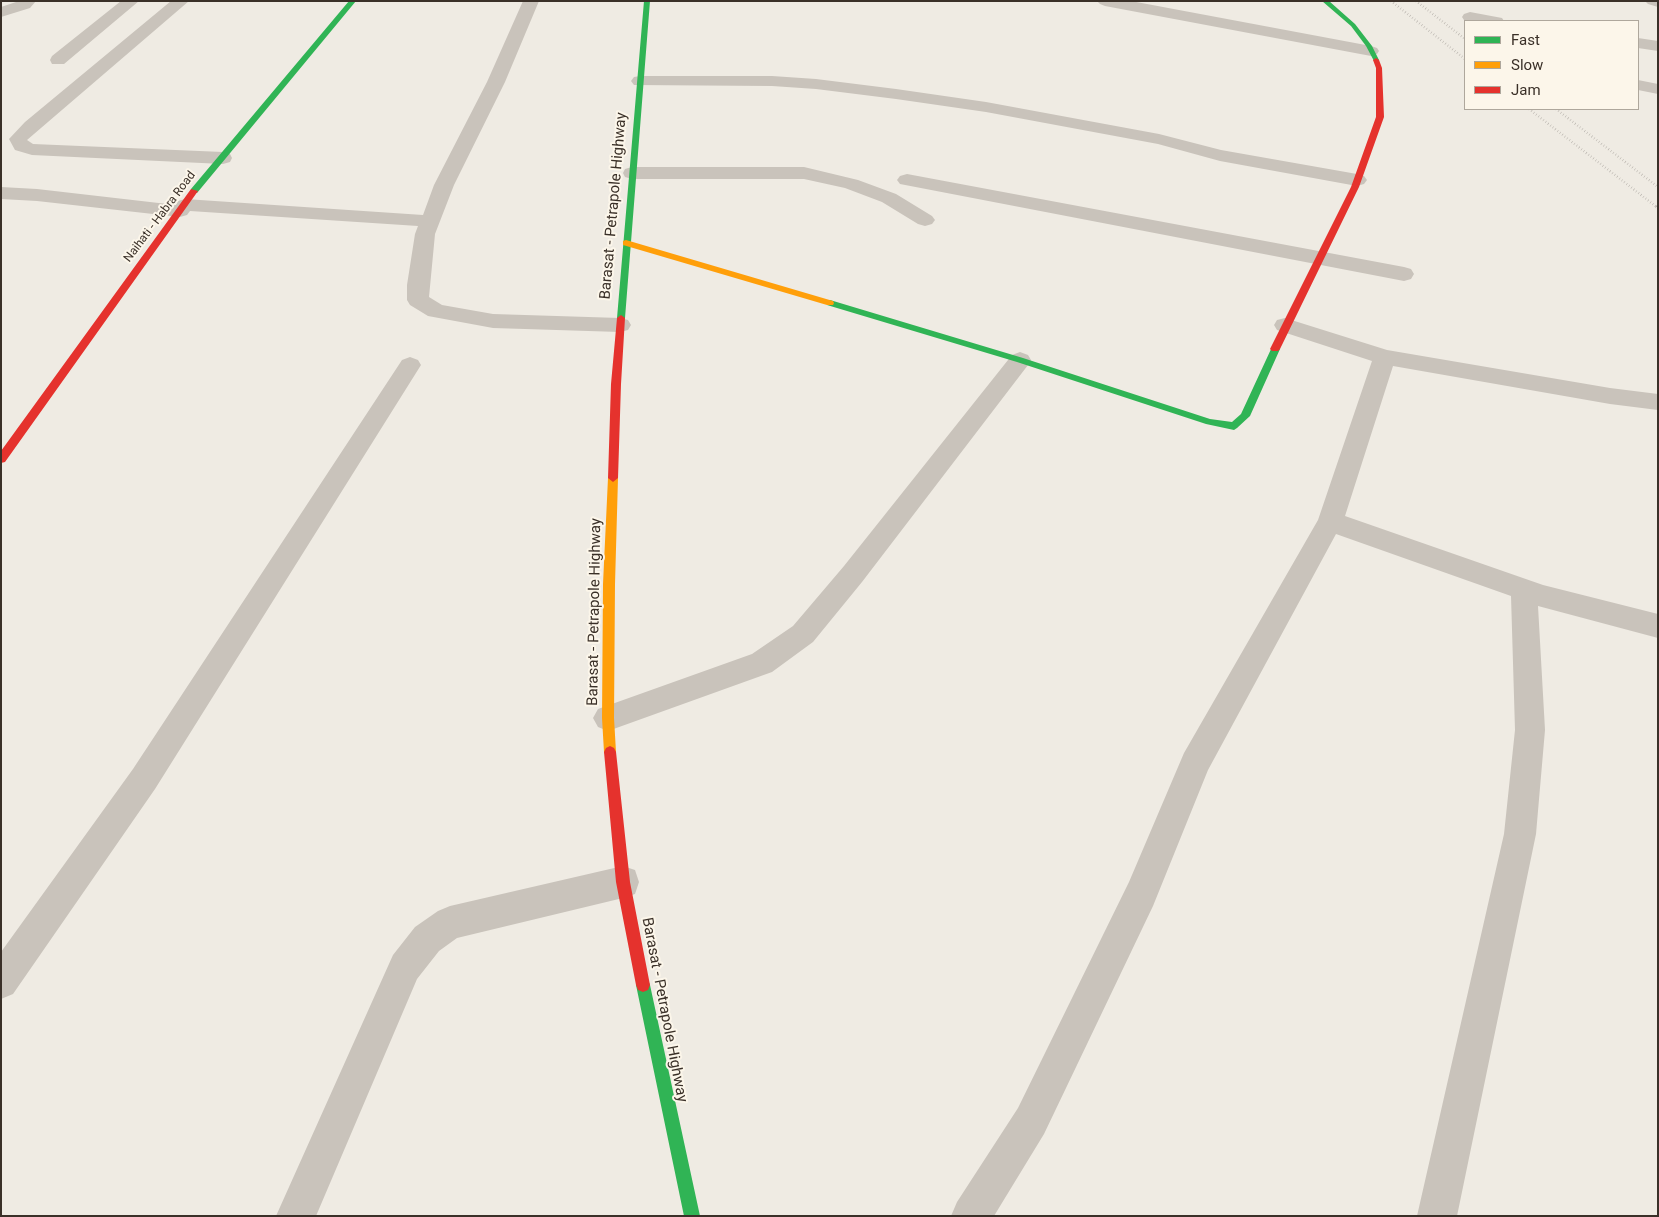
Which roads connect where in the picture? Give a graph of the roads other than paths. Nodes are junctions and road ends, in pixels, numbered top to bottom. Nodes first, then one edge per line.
1 (131, 1) edge
2 (181, 1) edge
3 (353, 1) edge
4 (531, 1) edge
5 (647, 1) edge
6 (1105, 1) edge
7 (1325, 1) edge
8 (1653, 1) edge
9 (1658, 2) edge
10 (26, 3) edge
11 (1, 12) edge
12 (1470, 17) dead end
13 (1490, 20) edge
14 (1, 23) edge
15 (1639, 43) edge
16 (1658, 46) edge
17 (1371, 51) junction
18 (58, 60) dead end
19 (640, 81) junction
20 (1639, 85) edge
21 (1658, 89) edge
22 (223, 158) junction
23 (632, 172) junction
24 (907, 180) dead end
25 (1357, 180) junction
26 (1, 193) edge
27 (182, 208) junction
28 (925, 220) dead end
29 (430, 221) junction
30 (626, 243) junction
31 (1319, 258) junction
32 (1404, 274) dead end
33 (620, 325) junction
34 (1285, 325) junction
35 (1385, 357) junction
36 (1020, 360) junction
37 (410, 364) dead end
38 (1658, 402) edge
39 (6, 447) edge
40 (1330, 521) junction
41 (1524, 590) junction
42 (1658, 626) edge
43 (608, 718) junction
44 (623, 882) junction
45 (1, 982) edge
46 (296, 1216) edge
47 (692, 1216) edge
48 (971, 1216) edge
49 (1437, 1216) edge

1 - 18 street
2 - 22 street
3 - 22 main road, Naihati - Habra Road
4 - 29 street
5 - 19 main road, Barasat - Petrapole Highway
6 - 17 street
7 - 17 main road
8 - 9 street
10 - 11 street
10 - 14 street
12 - 13 street
15 - 16 street
17 - 25 main road
19 - 23 main road, Barasat - Petrapole Highway
19 - 25 street
20 - 21 street
22 - 27 main road, Naihati - Habra Road
23 - 28 street
23 - 30 main road, Barasat - Petrapole Highway
24 - 31 street
25 - 31 main road
26 - 27 street
27 - 29 street
27 - 39 main road, Naihati - Habra Road
29 - 33 street
30 - 33 main road, Barasat - Petrapole Highway
30 - 36 main road
31 - 32 street
31 - 34 main road
33 - 43 main road, Barasat - Petrapole Highway
34 - 35 street
34 - 36 main road
35 - 38 street
35 - 40 street
36 - 43 street
37 - 45 street
40 - 41 street
40 - 48 street
41 - 42 street
41 - 49 street
43 - 44 main road, Barasat - Petrapole Highway
44 - 46 street
44 - 47 main road, Barasat - Petrapole Highway

